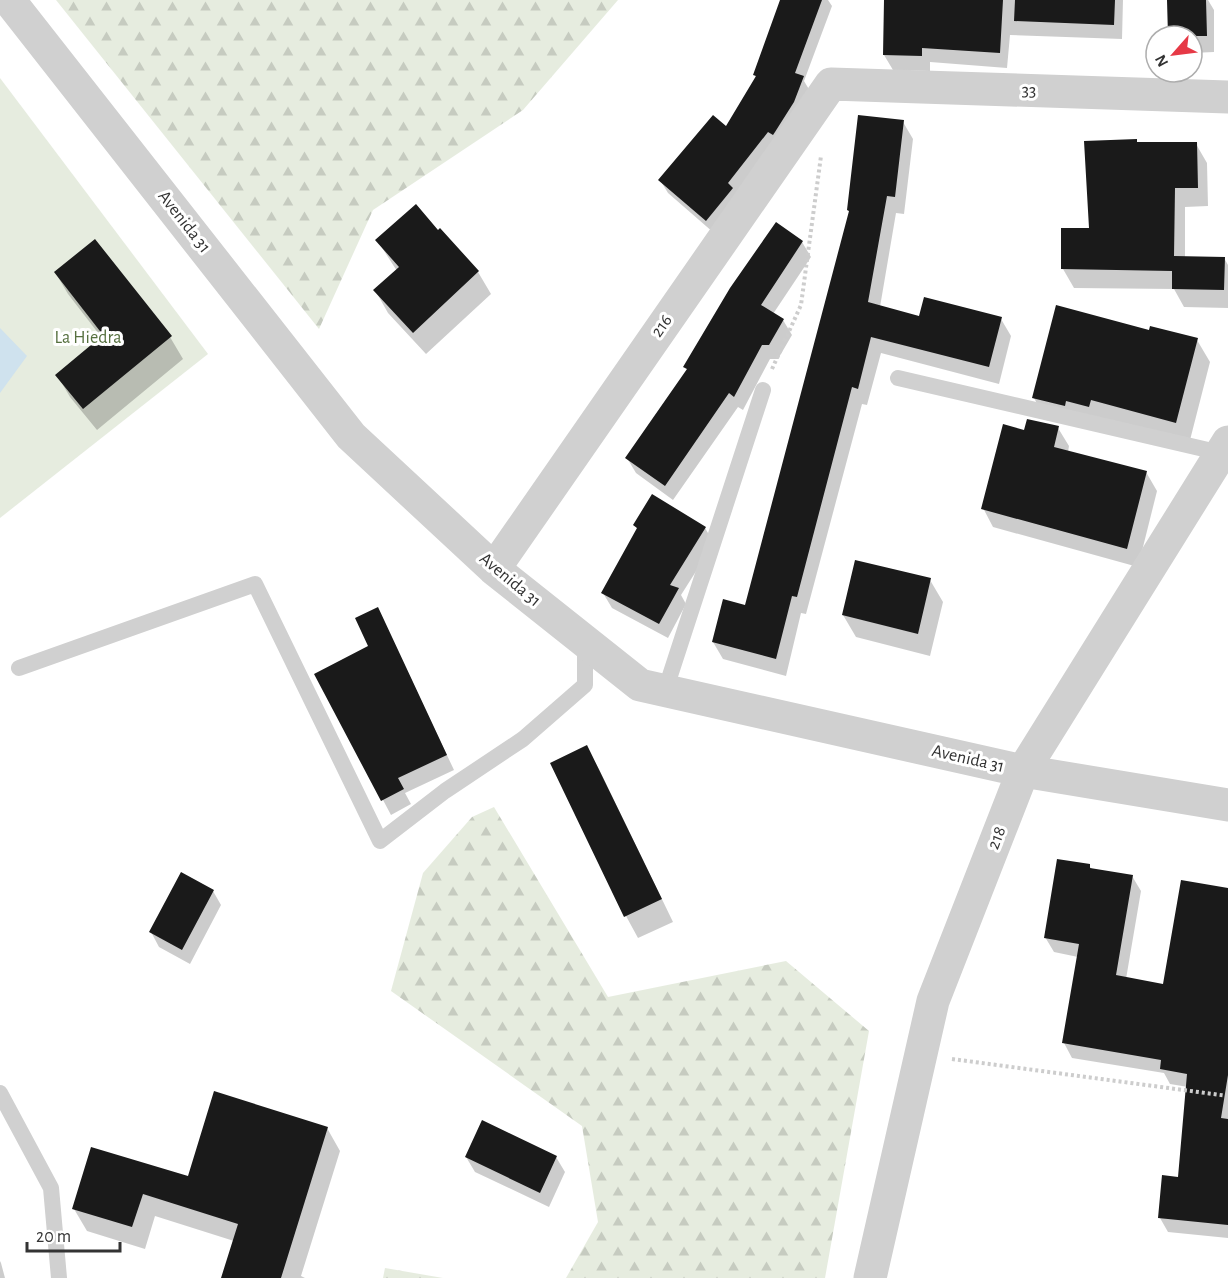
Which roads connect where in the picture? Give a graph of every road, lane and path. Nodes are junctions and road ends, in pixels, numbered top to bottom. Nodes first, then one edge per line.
1 (9, 0) edge
2 (831, 84) joint
3 (1228, 97) edge
4 (821, 154) dead end
5 (898, 378) dead end
6 (763, 390) joint
7 (1225, 448) edge
8 (494, 569) junction
9 (585, 641) junction
10 (19, 668) dead end
11 (665, 691) junction
12 (1023, 771) junction
13 (1228, 805) edge
14 (921, 1054) junction
15 (0, 1093) edge
16 (1228, 1096) edge
17 (59, 1278) edge
18 (870, 1278) edge

1 - 8 street, Avenida 31
2 - 3 street, 33
2 - 8 street, 216
4 - 6 path
5 - 7 lane
6 - 11 lane
7 - 12 street, 218
8 - 9 street, Avenida 31
9 - 10 lane
9 - 11 street, Avenida 31
11 - 12 street, Avenida 31
12 - 13 street, Avenida 31
12 - 14 street, 218
14 - 16 path
14 - 18 street, 218
15 - 17 lane

